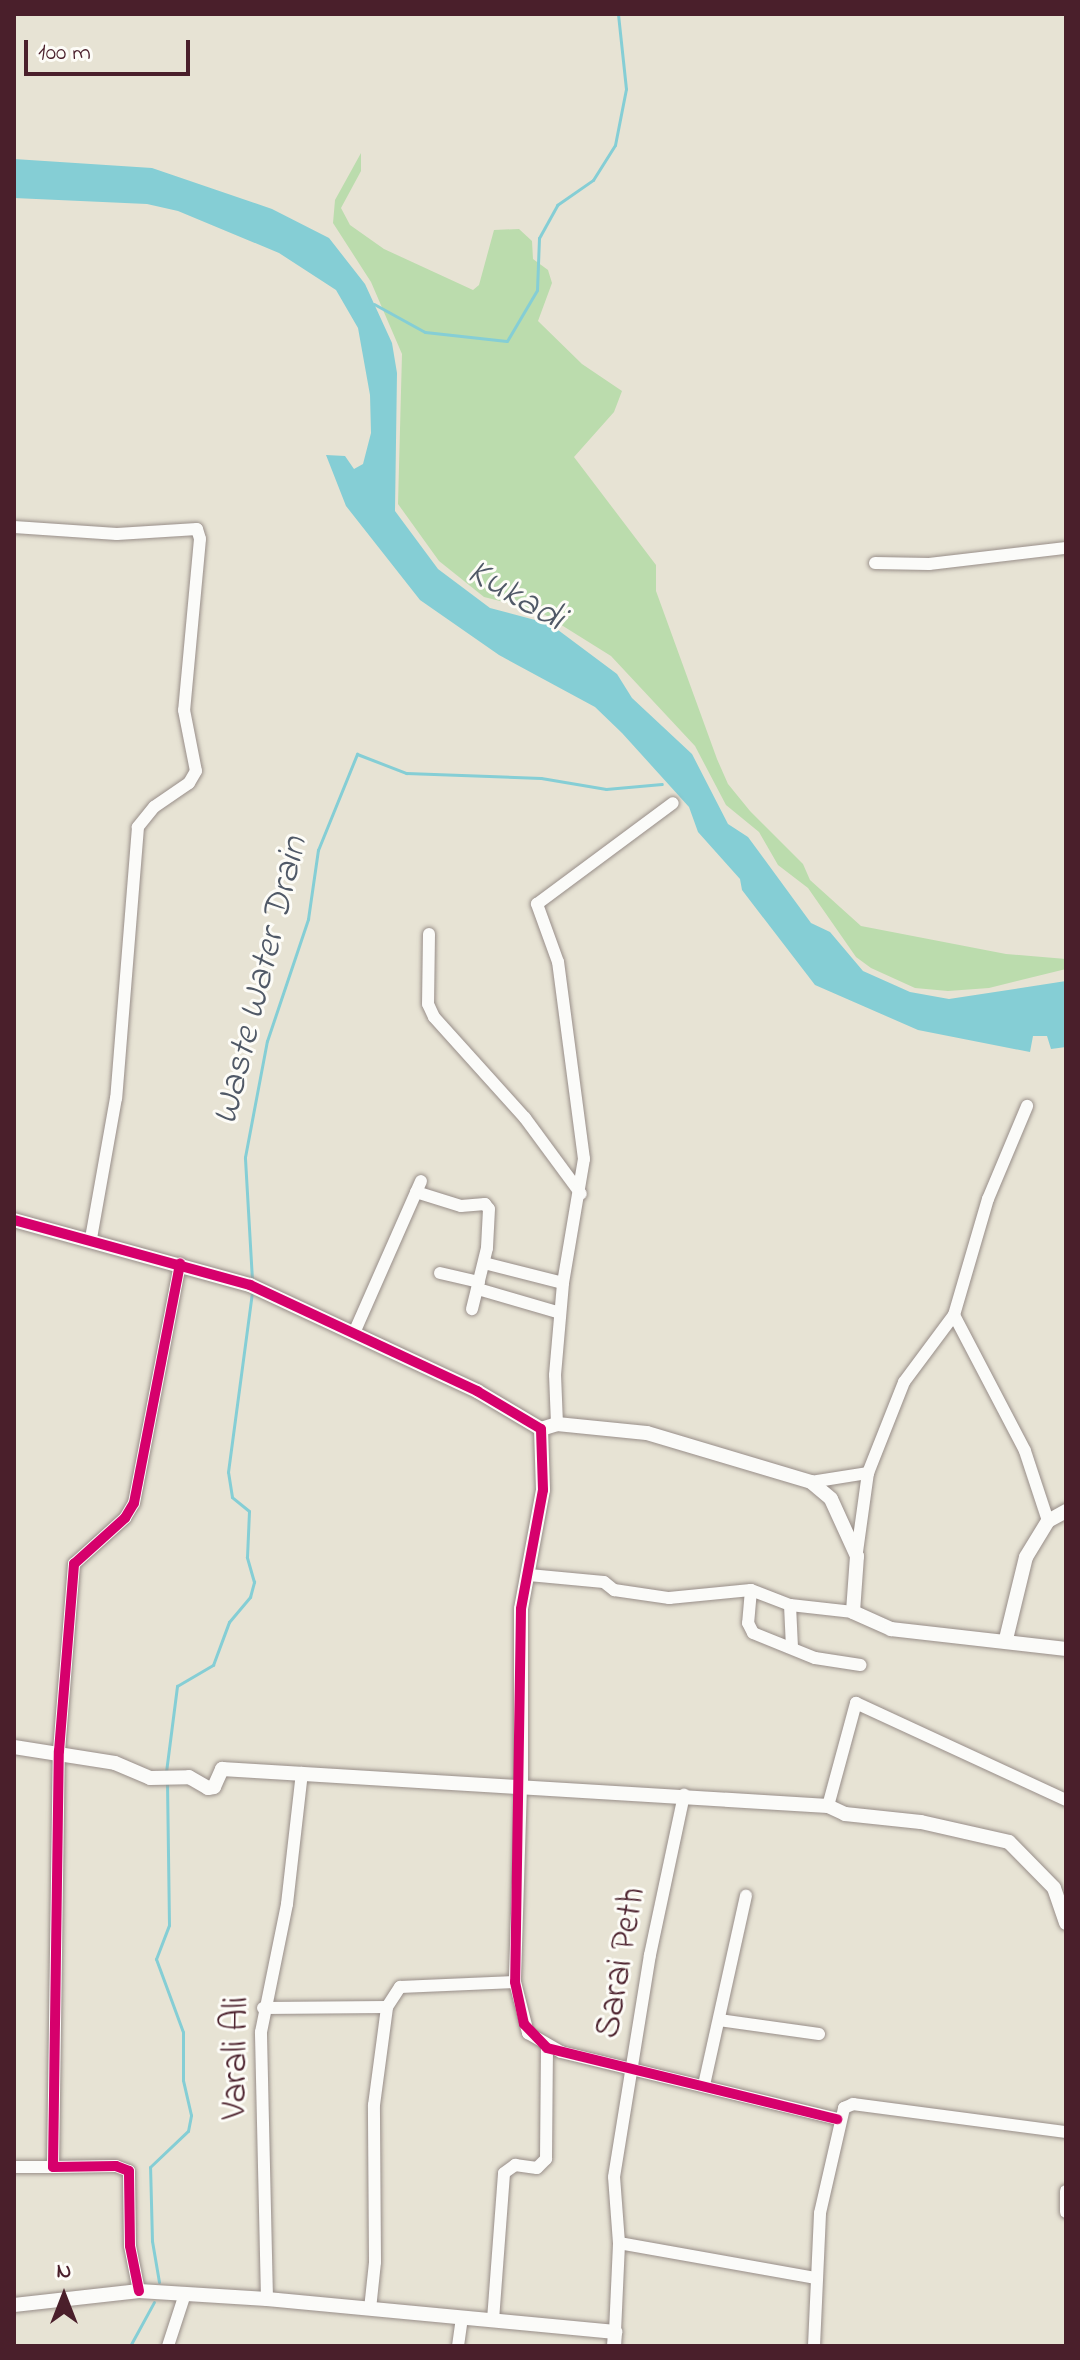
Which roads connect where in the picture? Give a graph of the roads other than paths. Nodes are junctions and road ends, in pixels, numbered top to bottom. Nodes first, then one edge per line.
1 (14, 527) edge
2 (1066, 548) edge
3 (875, 563) dead end
4 (673, 803) dead end
5 (429, 934) dead end
6 (1027, 1106) dead end
7 (581, 1194) junction
8 (14, 1220) edge
9 (91, 1238) junction
10 (180, 1263) junction
11 (484, 1263) junction
12 (440, 1273) dead end
13 (563, 1283) junction
14 (478, 1286) junction
15 (472, 1309) dead end
16 (560, 1313) junction
17 (954, 1315) junction
18 (354, 1333) junction
19 (557, 1424) junction
20 (541, 1429) junction
21 (868, 1473) junction
22 (811, 1482) junction
23 (1066, 1511) edge
24 (1048, 1521) junction
25 (857, 1556) junction
26 (529, 1575) junction
27 (751, 1590) junction
28 (790, 1605) junction
29 (853, 1612) junction
30 (1006, 1639) junction
31 (792, 1647) junction
32 (1066, 1649) edge
33 (860, 1665) dead end
34 (14, 1747) edge
35 (59, 1751) junction
36 (302, 1773) junction
37 (521, 1786) junction
38 (684, 1795) junction
39 (1066, 1800) edge
40 (828, 1806) junction
41 (746, 1896) dead end
42 (1066, 1923) edge
43 (515, 1982) junction
44 (387, 2007) junction
45 (263, 2008) junction
46 (719, 2020) junction
47 (819, 2034) dead end
48 (547, 2048) junction
49 (632, 2067) junction
50 (704, 2085) junction
51 (837, 2119) junction
52 (1066, 2132) edge
53 (14, 2167) edge
54 (53, 2167) junction
55 (1066, 2191) edge
56 (1066, 2212) edge
57 (619, 2243) junction
58 (815, 2278) junction
59 (139, 2291) junction
60 (185, 2294) junction
61 (267, 2299) junction
62 (14, 2305) edge
63 (370, 2309) junction
64 (462, 2318) junction
65 (493, 2320) junction
66 (614, 2339) edge
67 (168, 2346) edge
68 (458, 2346) edge
69 (814, 2346) edge

1 - 9 street
2 - 3 street
4 - 7 street
5 - 7 street
6 - 17 street
7 - 13 street
8 - 9 street
9 - 10 street
10 - 18 street
10 - 35 street
11 - 13 street
11 - 14 street
11 - 18 street
12 - 14 street
13 - 16 street
14 - 15 street
14 - 16 street
16 - 19 street
17 - 21 street
17 - 24 street
18 - 20 street
19 - 20 street
19 - 22 street
20 - 26 street
21 - 22 street
21 - 25 street
22 - 25 street
23 - 24 street
24 - 30 street
25 - 29 street
26 - 27 street
26 - 37 street
27 - 28 street
27 - 31 street
28 - 29 street
28 - 31 street
29 - 30 street
30 - 32 street
31 - 33 street
34 - 35 street
35 - 36 street
35 - 54 street
36 - 37 street
36 - 45 street, Varali Ali
37 - 38 street
37 - 43 street
38 - 40 street
38 - 49 street, Sarai Peth
39 - 40 street
40 - 42 street
41 - 46 street
43 - 44 street
43 - 48 street
44 - 45 street
44 - 63 street
45 - 61 street, Varali Ali
46 - 47 street
46 - 50 street
48 - 49 street
48 - 65 street
49 - 50 street
49 - 57 street, Sarai Peth
50 - 51 street
51 - 52 street
51 - 58 street
53 - 54 street
54 - 59 street
55 - 56 street
57 - 58 street
57 - 66 street, Sarai Peth
58 - 69 street
59 - 60 street
59 - 62 street
60 - 61 street
60 - 67 street
61 - 63 street
63 - 64 street
64 - 65 street
64 - 68 street
65 - 66 street

